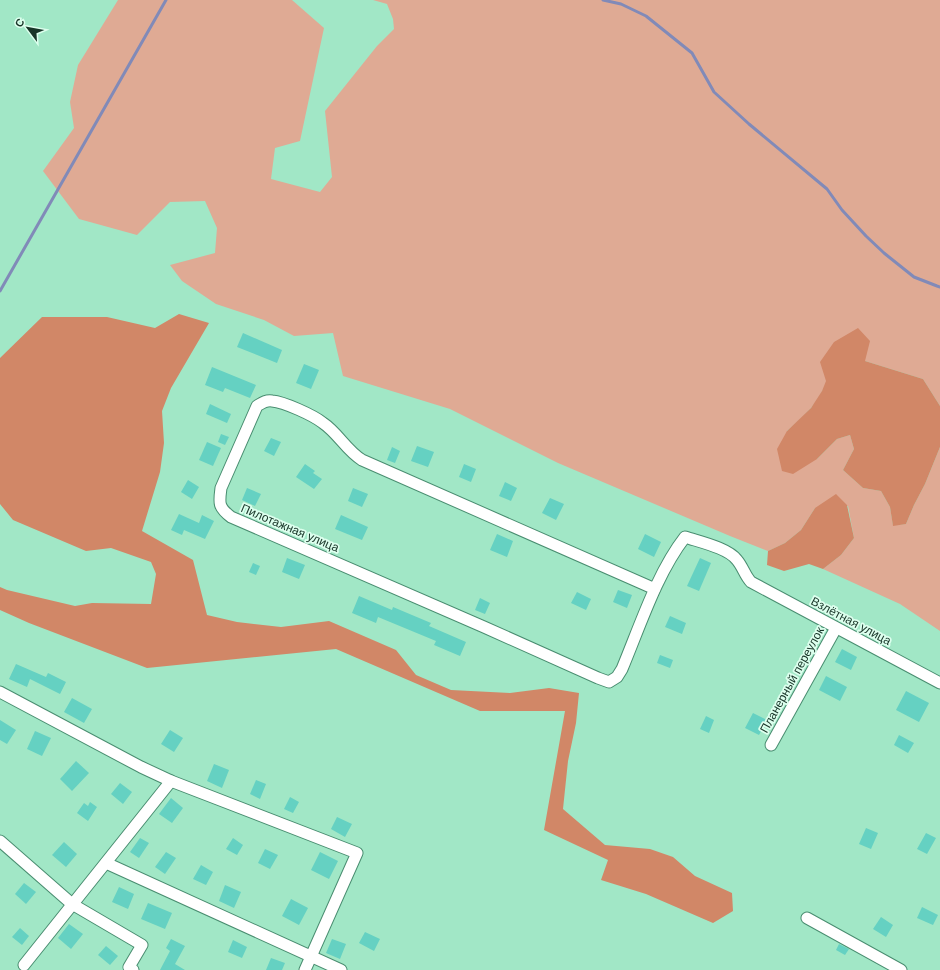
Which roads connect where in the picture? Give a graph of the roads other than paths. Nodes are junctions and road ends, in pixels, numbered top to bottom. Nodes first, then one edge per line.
1 (751, 582) joint
2 (655, 588) junction
3 (836, 628) junction
4 (940, 683) edge
5 (0, 692) edge
6 (771, 745) dead end
7 (172, 781) junction
8 (0, 841) edge
9 (106, 863) junction
10 (72, 904) junction
11 (807, 918) dead end
12 (311, 957) junction
13 (24, 965) dead end
14 (133, 970) edge
15 (305, 970) edge
16 (341, 970) edge
17 (901, 970) edge

1 - 2 street, Пилотажная улица
1 - 3 street, Взлётная улица
2 - 2 street, Пилотажная улица
3 - 4 street, Взлётная улица
3 - 6 street, Планерный переулок
5 - 7 street
7 - 9 street
7 - 12 street
8 - 10 street
9 - 10 street
9 - 12 street
10 - 13 street
10 - 14 street
11 - 17 street
12 - 15 street
12 - 16 street

